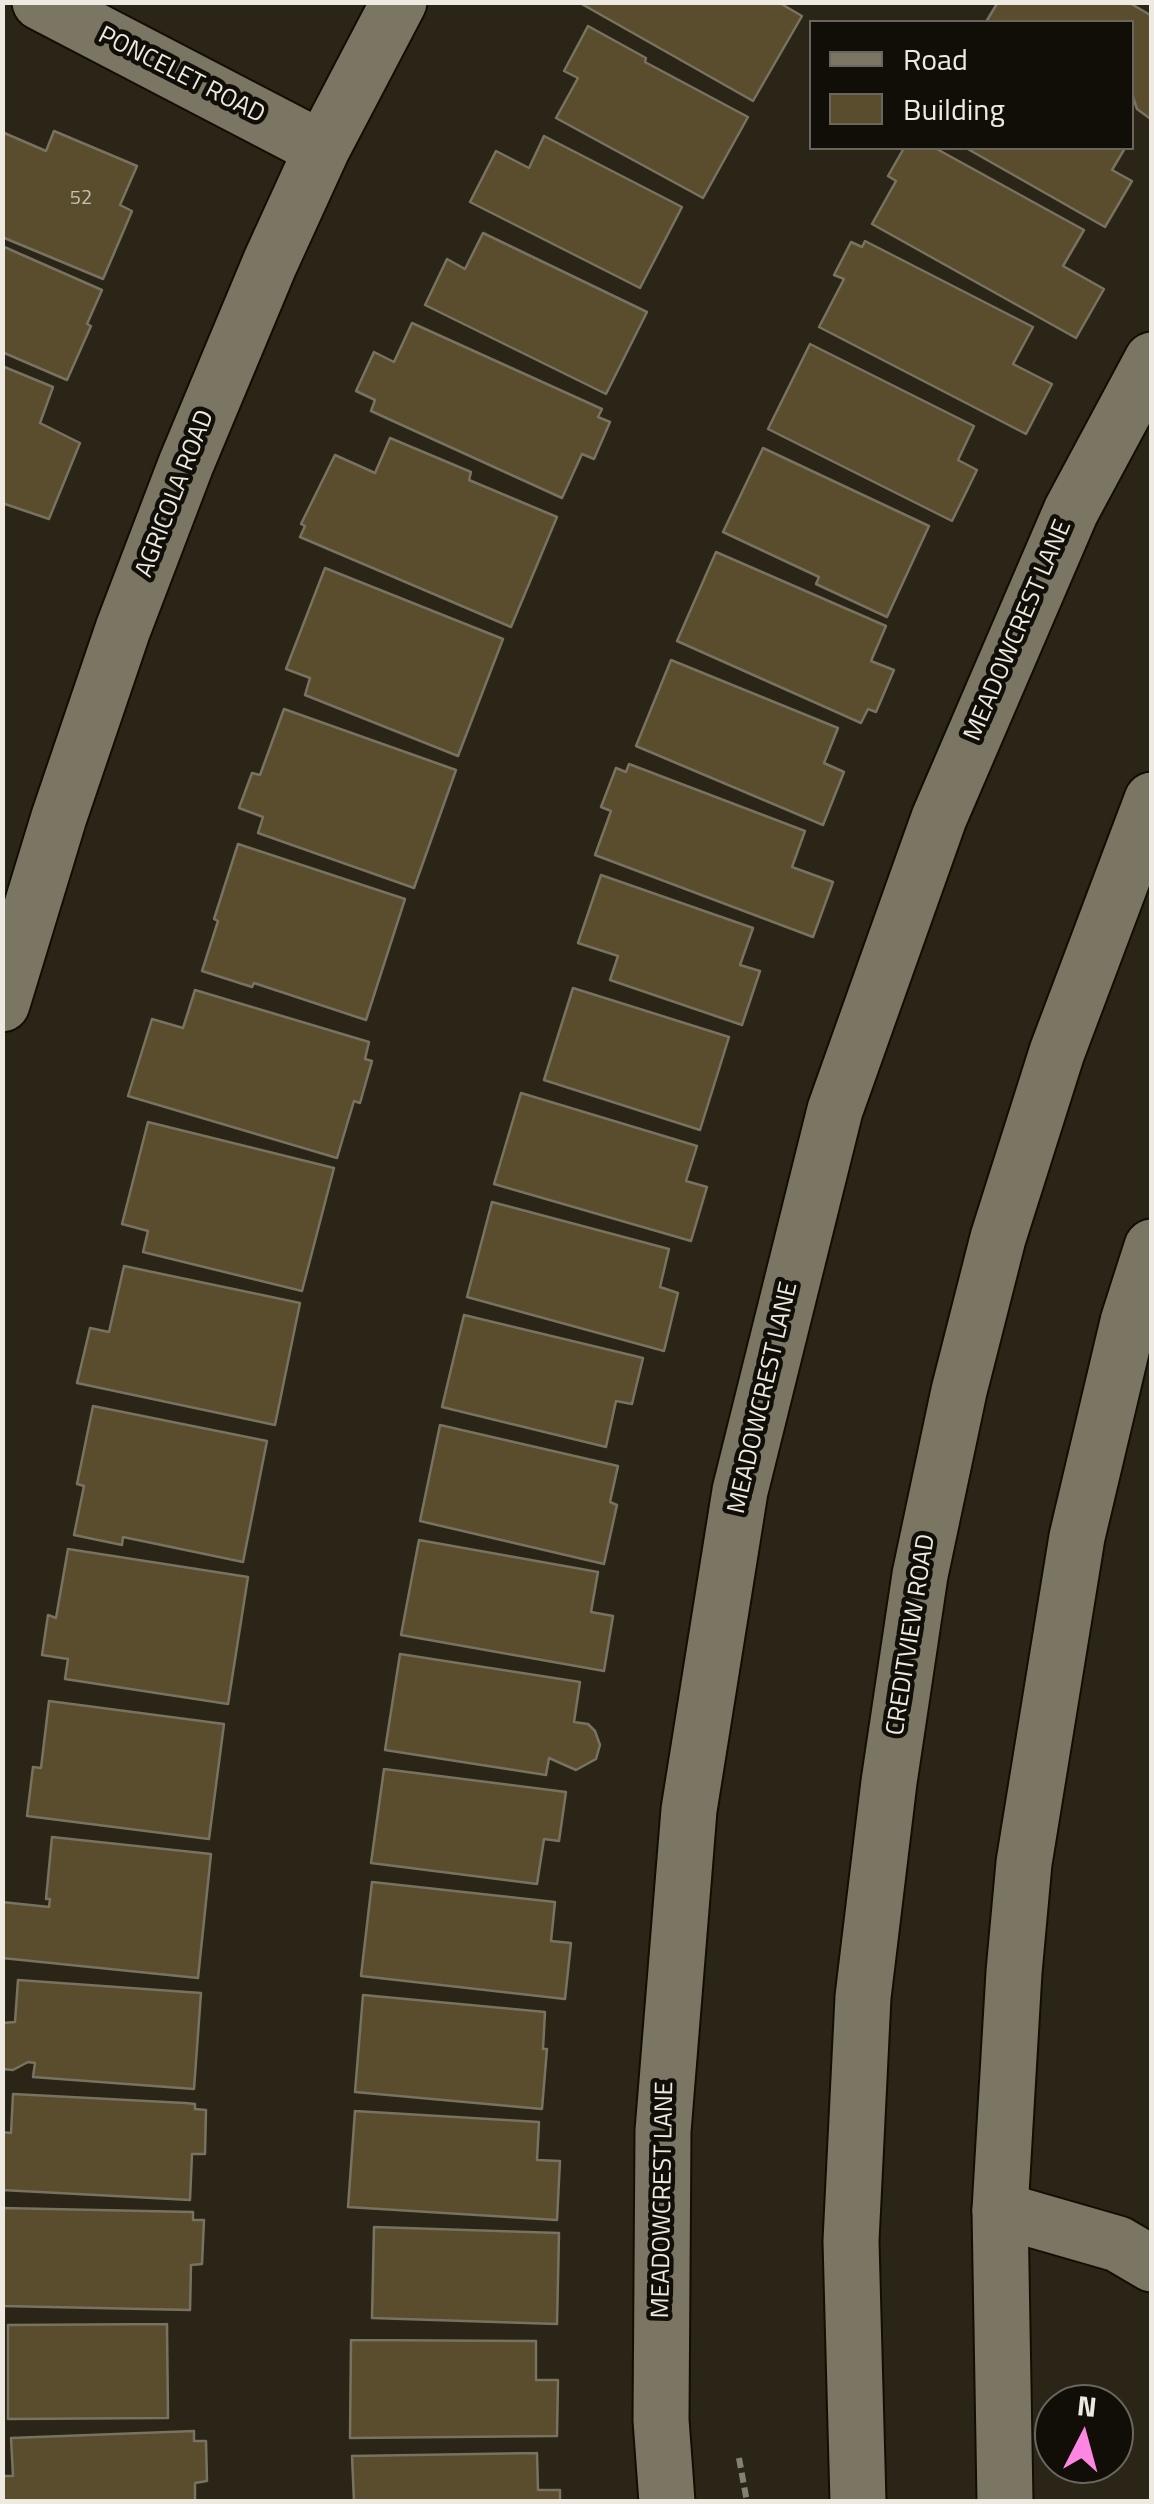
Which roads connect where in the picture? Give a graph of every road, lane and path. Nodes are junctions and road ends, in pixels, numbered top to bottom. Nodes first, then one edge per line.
1 (40, 2) edge
2 (399, 2) edge
3 (322, 149) junction
4 (1152, 360) edge
5 (1152, 800) edge
6 (2, 1004) edge
7 (1152, 1247) edge
8 (1000, 2210) junction
9 (1152, 2264) edge
10 (738, 2452) dead end
11 (667, 2502) edge
12 (746, 2502) edge
13 (858, 2502) edge
14 (1006, 2502) edge

1 - 3 street, PONCELET ROAD
2 - 3 street, AGRICOLA ROAD
3 - 6 street, AGRICOLA ROAD
4 - 11 street, MEADOWCREST LANE
5 - 13 street, CREDITVIEW ROAD
7 - 8 street
8 - 9 street
8 - 14 street
10 - 12 path

